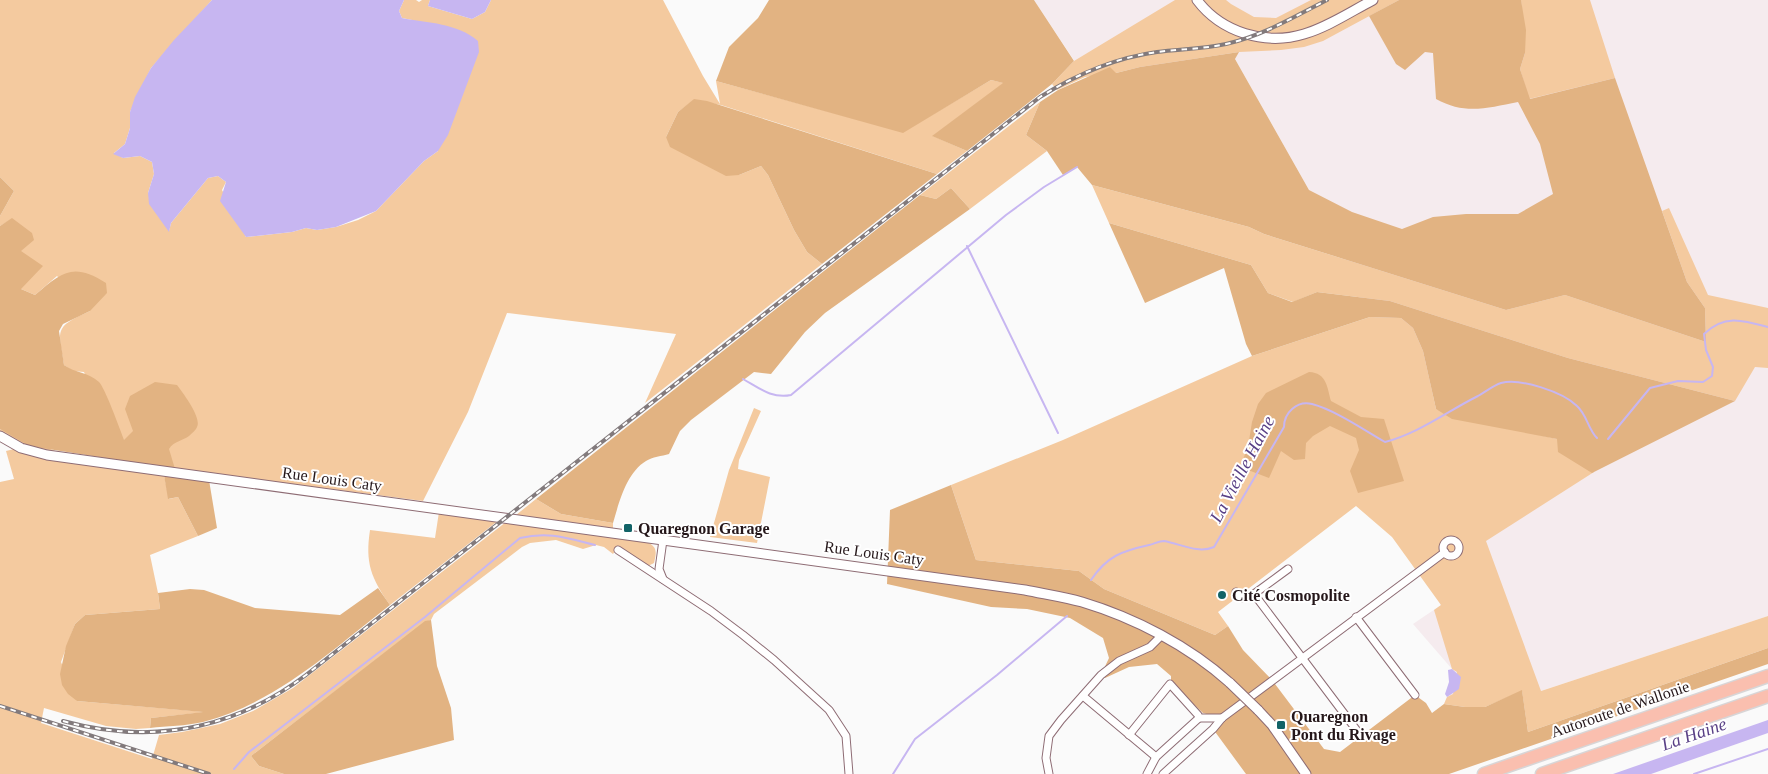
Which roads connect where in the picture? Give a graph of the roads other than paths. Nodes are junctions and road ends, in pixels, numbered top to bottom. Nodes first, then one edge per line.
1 (1197, 0) edge
2 (1373, 0) edge
3 (0, 436) edge
4 (663, 540) junction
5 (618, 550) dead end
6 (1445, 552) dead end
7 (1288, 569) dead end
8 (663, 579) junction
9 (1236, 592) dead end
10 (1254, 594) junction
11 (1356, 617) junction
12 (1162, 636) junction
13 (1302, 658) junction
14 (1768, 676) edge
15 (1415, 695) dead end
16 (1083, 696) junction
17 (1768, 696) edge
18 (1199, 716) junction
19 (1222, 718) junction
20 (1129, 735) junction
21 (1361, 736) dead end
22 (1156, 757) junction
23 (849, 774) edge
24 (1049, 774) edge
25 (1147, 774) edge
26 (1163, 774) edge
27 (1306, 774) edge
28 (1484, 774) edge
29 (1542, 774) edge

1 - 2 main road
3 - 4 main road, Rue Louis Caty
4 - 8 street
4 - 12 main road, Rue Louis Caty
5 - 8 street
6 - 11 street
7 - 10 street
8 - 23 street
9 - 10 street
10 - 13 street
11 - 13 street
11 - 15 street
12 - 16 street
12 - 27 main road, Rue Louis Caty, bridge
13 - 19 street
13 - 21 street
14 - 28 highway, Autoroute de Wallonie
16 - 20 street
16 - 24 street
17 - 29 highway
18 - 19 street
18 - 20 street
18 - 22 street
19 - 26 street
20 - 22 street
22 - 25 street

